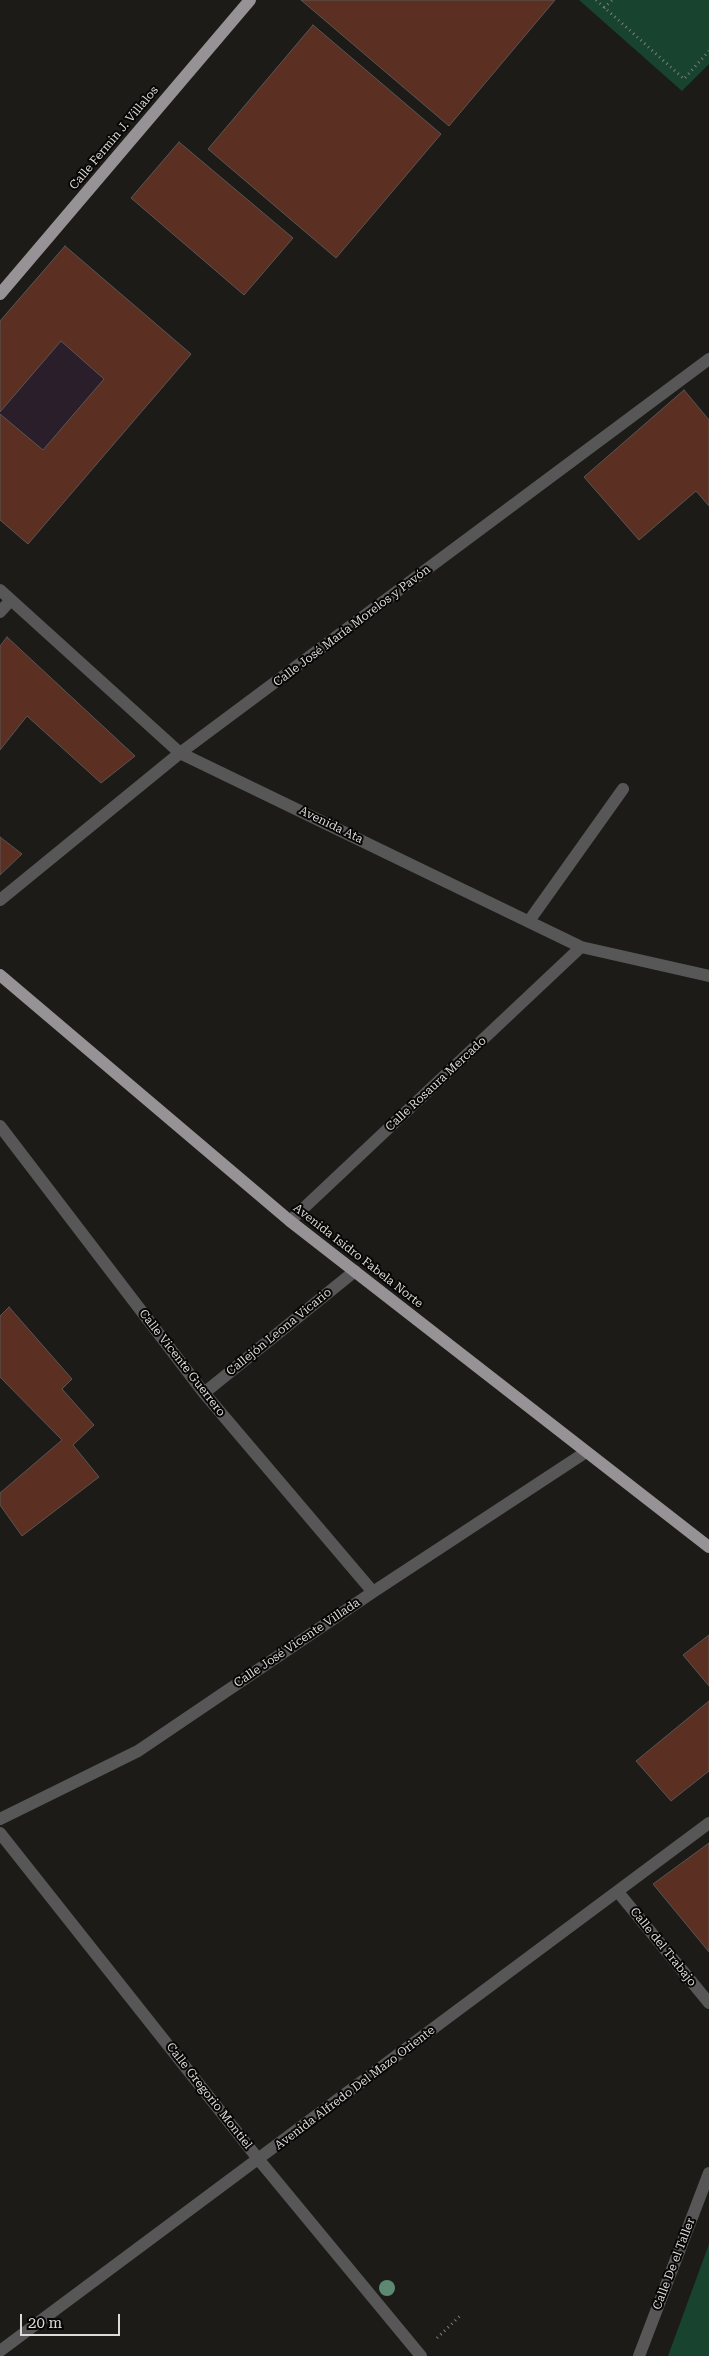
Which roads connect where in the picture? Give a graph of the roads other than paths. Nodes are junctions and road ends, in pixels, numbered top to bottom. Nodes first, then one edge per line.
1 (250, 0) edge
2 (0, 294) edge
3 (709, 360) edge
4 (0, 590) edge
5 (10, 600) junction
6 (0, 612) edge
7 (180, 753) junction
8 (624, 789) dead end
9 (0, 900) edge
10 (529, 921) junction
11 (581, 947) junction
12 (0, 976) edge
13 (709, 976) edge
14 (0, 1126) edge
15 (290, 1221) junction
16 (355, 1271) junction
17 (204, 1393) junction
18 (586, 1452) junction
19 (709, 1547) edge
20 (372, 1592) junction
21 (0, 1819) edge
22 (709, 1823) edge
23 (0, 1833) edge
24 (618, 1892) junction
25 (709, 2003) edge
26 (259, 2160) junction
27 (709, 2173) edge
28 (0, 2351) edge
29 (420, 2355) edge
30 (639, 2356) edge

1 - 2 main road, Calle Fermin J. Villalos
3 - 7 street, Calle José María Morelos y Pavón
4 - 5 street, Avenida Ata
5 - 6 street
5 - 7 street, Avenida Ata
7 - 9 street, Calle José María Morelos y Pavón
7 - 10 street, Avenida Ata
8 - 10 street
10 - 11 street, Avenida Ata
11 - 13 street, Avenida Ata
11 - 15 street, Calle Rosaura Mercado
12 - 15 main road, Avenida Isidro Fabela Norte
14 - 17 street, Calle Vicente Guerrero
15 - 16 main road, Avenida Isidro Fabela Norte
16 - 17 street, Callejón Leona Vicario
16 - 18 main road, Avenida Isidro Fabela Norte
17 - 20 street, Calle Vicente Guerrero
18 - 19 main road, Avenida Isidro Fabela Norte
18 - 20 street, Calle José Vicente Villada
20 - 21 street, Calle José Vicente Villada
22 - 24 street, Avenida Alfredo Del Mazo Oriente
23 - 26 street, Calle Gregorio Montiel
24 - 25 street, Calle del Trabajo
24 - 26 street, Avenida Alfredo Del Mazo Oriente
26 - 28 street, Avenida Alfredo Del Mazo Oriente
26 - 29 street, Calle Gregorio Montiel
27 - 30 street, Calle De el Taller

